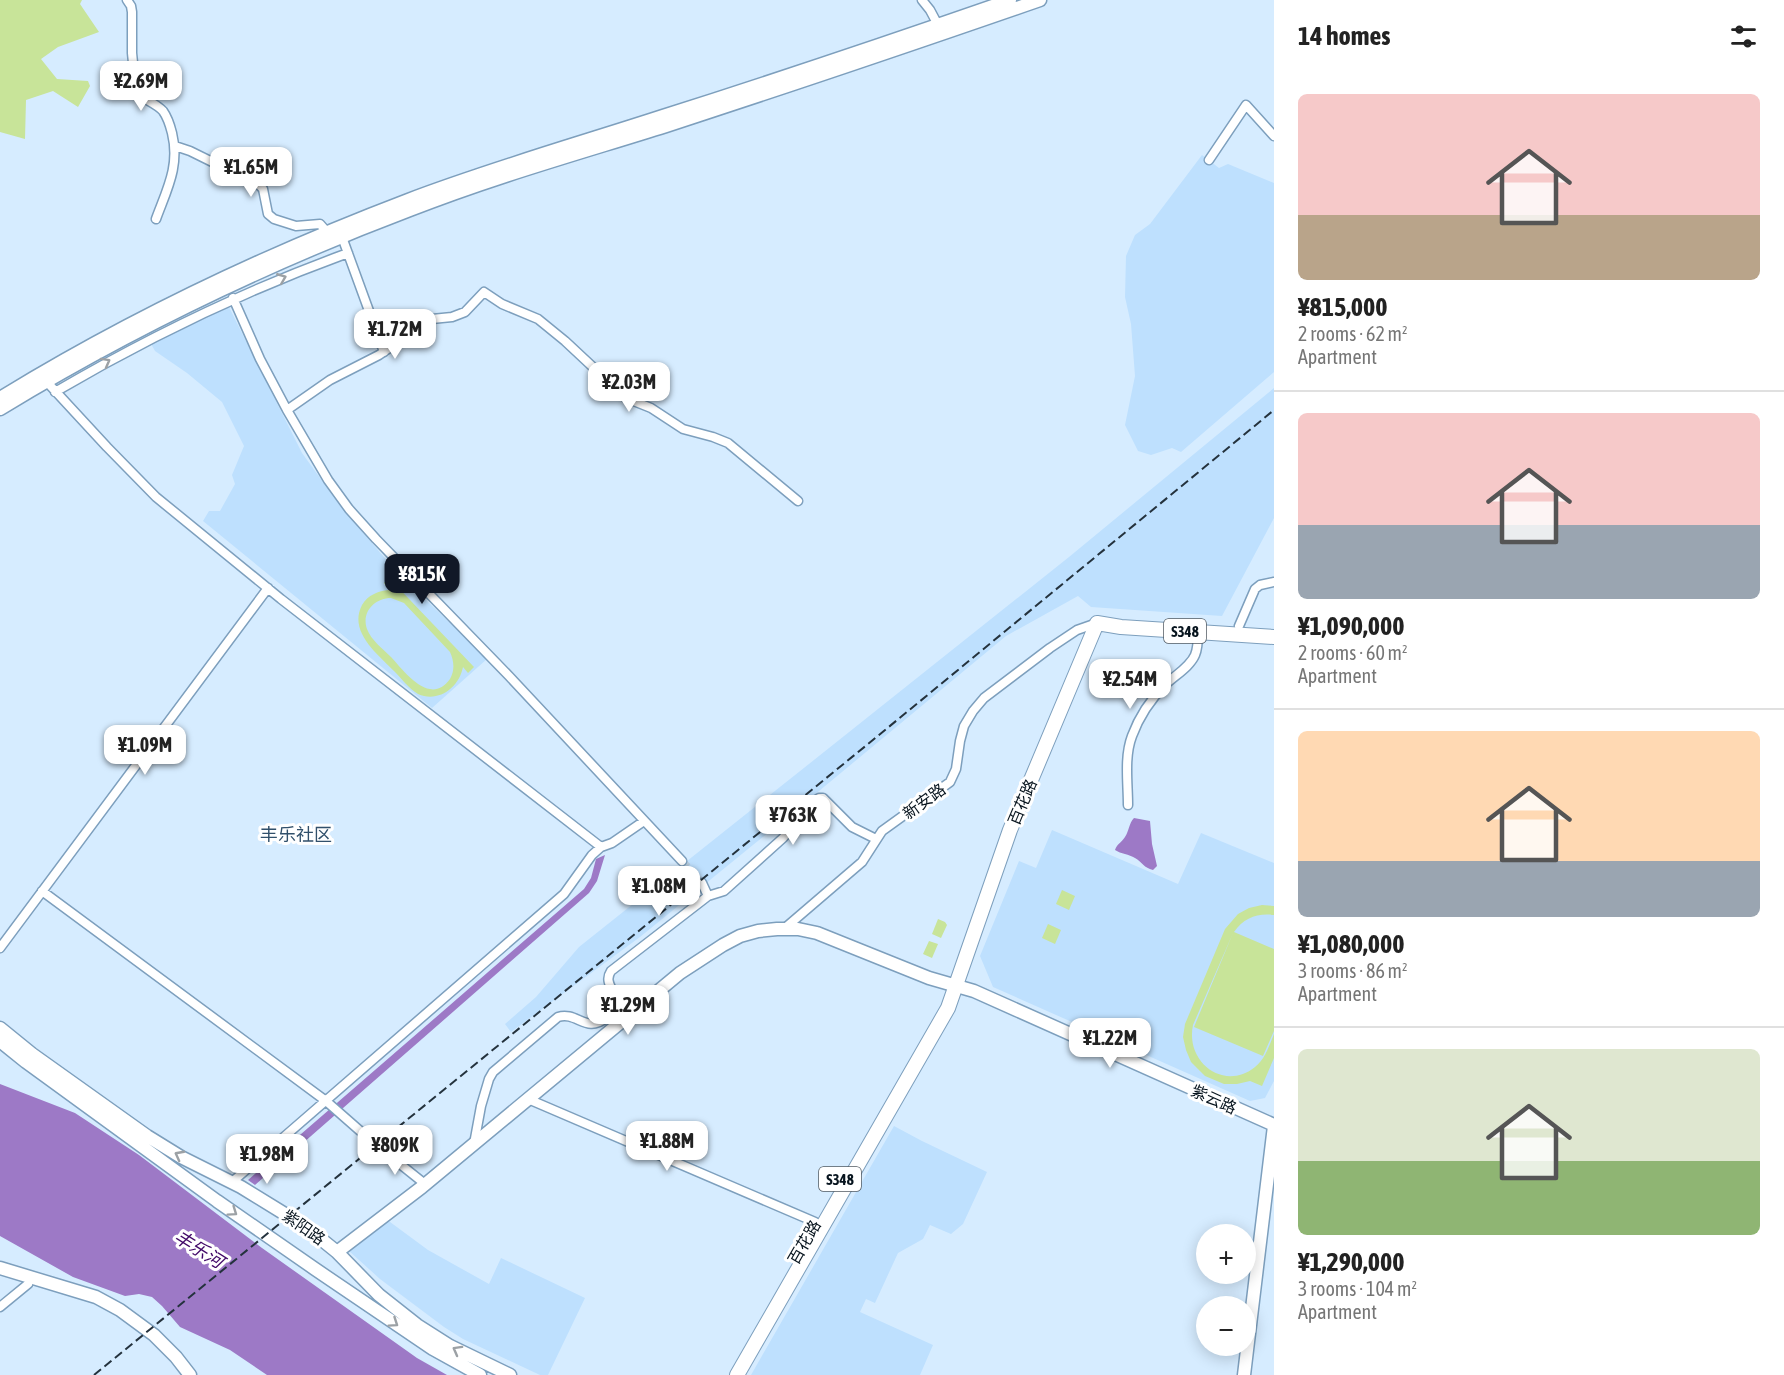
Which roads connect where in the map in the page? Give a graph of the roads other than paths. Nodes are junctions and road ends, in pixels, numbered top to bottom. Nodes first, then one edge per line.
1 (127, 0) edge
2 (922, 0) edge
3 (1010, 0) edge
4 (1040, 0) edge
5 (938, 25) junction
6 (1274, 136) edge
7 (175, 146) junction
8 (1209, 160) dead end
9 (156, 219) dead end
10 (327, 232) junction
11 (342, 237) junction
12 (348, 253) junction
13 (233, 298) junction
14 (384, 352) junction
15 (46, 381) junction
16 (55, 392) junction
17 (0, 398) edge
18 (0, 409) edge
19 (287, 410) junction
20 (798, 501) dead end
21 (1274, 582) edge
22 (268, 588) junction
23 (1097, 622) junction
24 (1239, 626) junction
25 (1274, 628) edge
26 (1198, 632) junction
27 (1274, 637) edge
28 (1128, 805) dead end
29 (644, 821) junction
30 (876, 839) junction
31 (601, 847) junction
32 (682, 861) tunnel mouth
33 (702, 883) tunnel mouth
34 (42, 891) junction
35 (708, 896) junction
36 (785, 928) junction
37 (0, 948) edge
38 (956, 986) junction
39 (0, 1028) edge
40 (0, 1041) edge
41 (528, 1099) junction
42 (328, 1102) junction
43 (1274, 1126) edge
44 (367, 1137) tunnel mouth
45 (474, 1144) junction
46 (381, 1148) tunnel mouth
47 (232, 1182) junction
48 (425, 1184) junction
49 (815, 1222) junction
50 (337, 1252) junction
51 (0, 1268) edge
52 (0, 1276) edge
53 (28, 1284) junction
54 (0, 1307) edge
55 (180, 1375) edge
56 (190, 1375) edge
57 (480, 1375) edge
58 (510, 1375) edge
59 (727, 1375) edge
60 (737, 1375) edge
61 (1244, 1375) edge

1 - 7 street
2 - 5 street
3 - 5 main road
4 - 11 main road
5 - 10 main road
6 - 8 street
7 - 9 street
7 - 10 street
10 - 17 main road
11 - 12 street
11 - 15 main road
13 -> 12 street
12 - 14 street
16 -> 13 street
13 - 19 street
14 - 19 street
14 - 20 street
15 - 16 street
15 - 18 main road
16 - 22 street
19 - 29 street
21 - 24 street
22 - 31 street
22 - 34 street
23 - 24 main road, 新安路 / S348
23 - 26 main road, S348
23 - 30 street, 新安路
23 - 38 main road, 百花路 / S348
24 - 25 main road, 新安路 / S348
26 - 27 main road, S348
26 - 28 street
29 - 31 street
29 - 32 street
30 - 35 street
30 - 36 street, 新安路
31 - 42 street
33 - 35 street
34 - 37 street
34 - 42 street
35 - 45 street
36 - 38 main road, 紫云路
36 - 41 main road, 紫云路
38 - 43 main road, 紫云路
38 - 49 main road, 百花路 / S348
38 - 60 main road, 百花路 / S348
47 -> 39 main road, 紫阳路
40 -> 57 main road, 紫阳路
41 - 45 main road, 紫云路
41 - 49 street
42 - 44 street
42 - 47 street
43 - 61 main road
45 - 48 main road, 紫云路
46 - 48 street
47 - 50 main road, 紫阳路
48 - 50 main road, 紫云路
49 - 59 main road, 百花路 / S348
58 -> 50 main road, 紫阳路
51 - 56 main road
52 - 53 main road
53 - 54 street
53 - 55 main road

